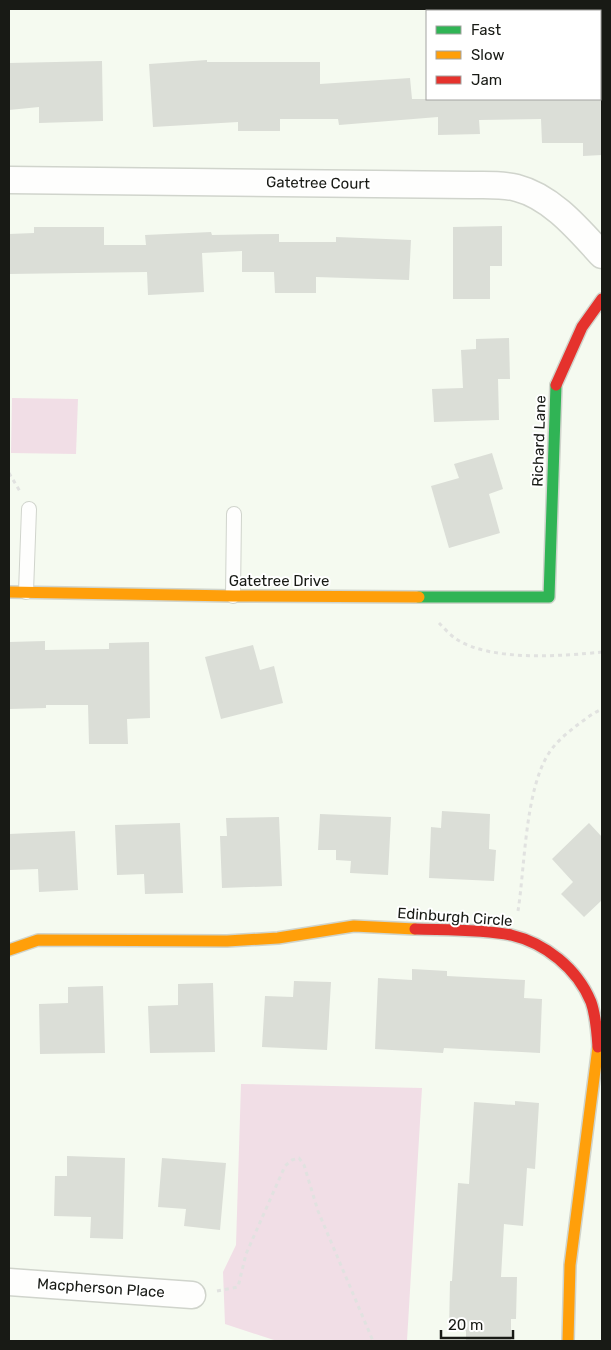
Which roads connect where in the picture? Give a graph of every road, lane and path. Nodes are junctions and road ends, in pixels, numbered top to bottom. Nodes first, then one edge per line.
1 (9, 180) edge
2 (602, 255) edge
3 (602, 298) edge
4 (9, 473) edge
5 (29, 509) joint
6 (234, 514) dead end
7 (9, 592) edge
8 (26, 592) junction
9 (233, 596) junction
10 (420, 596) junction
11 (549, 597) joint
12 (602, 652) edge
13 (602, 709) edge
14 (514, 935) junction
15 (9, 950) edge
16 (9, 1282) edge
17 (192, 1295) joint
18 (373, 1341) edge
19 (568, 1341) edge

1 - 2 street, Gatetree Court
3 - 11 street, Richard Lane
4 - 5 path
5 - 8 lane
6 - 9 lane
7 - 8 street, Gatetree Drive
8 - 9 street, Gatetree Drive
9 - 10 street, Gatetree Drive
10 - 11 street, Gatetree Drive
10 - 12 path
13 - 14 path
14 - 15 street, Edinburgh Circle
14 - 19 street, Edinburgh Circle
16 - 17 street, Macpherson Place
17 - 18 path

